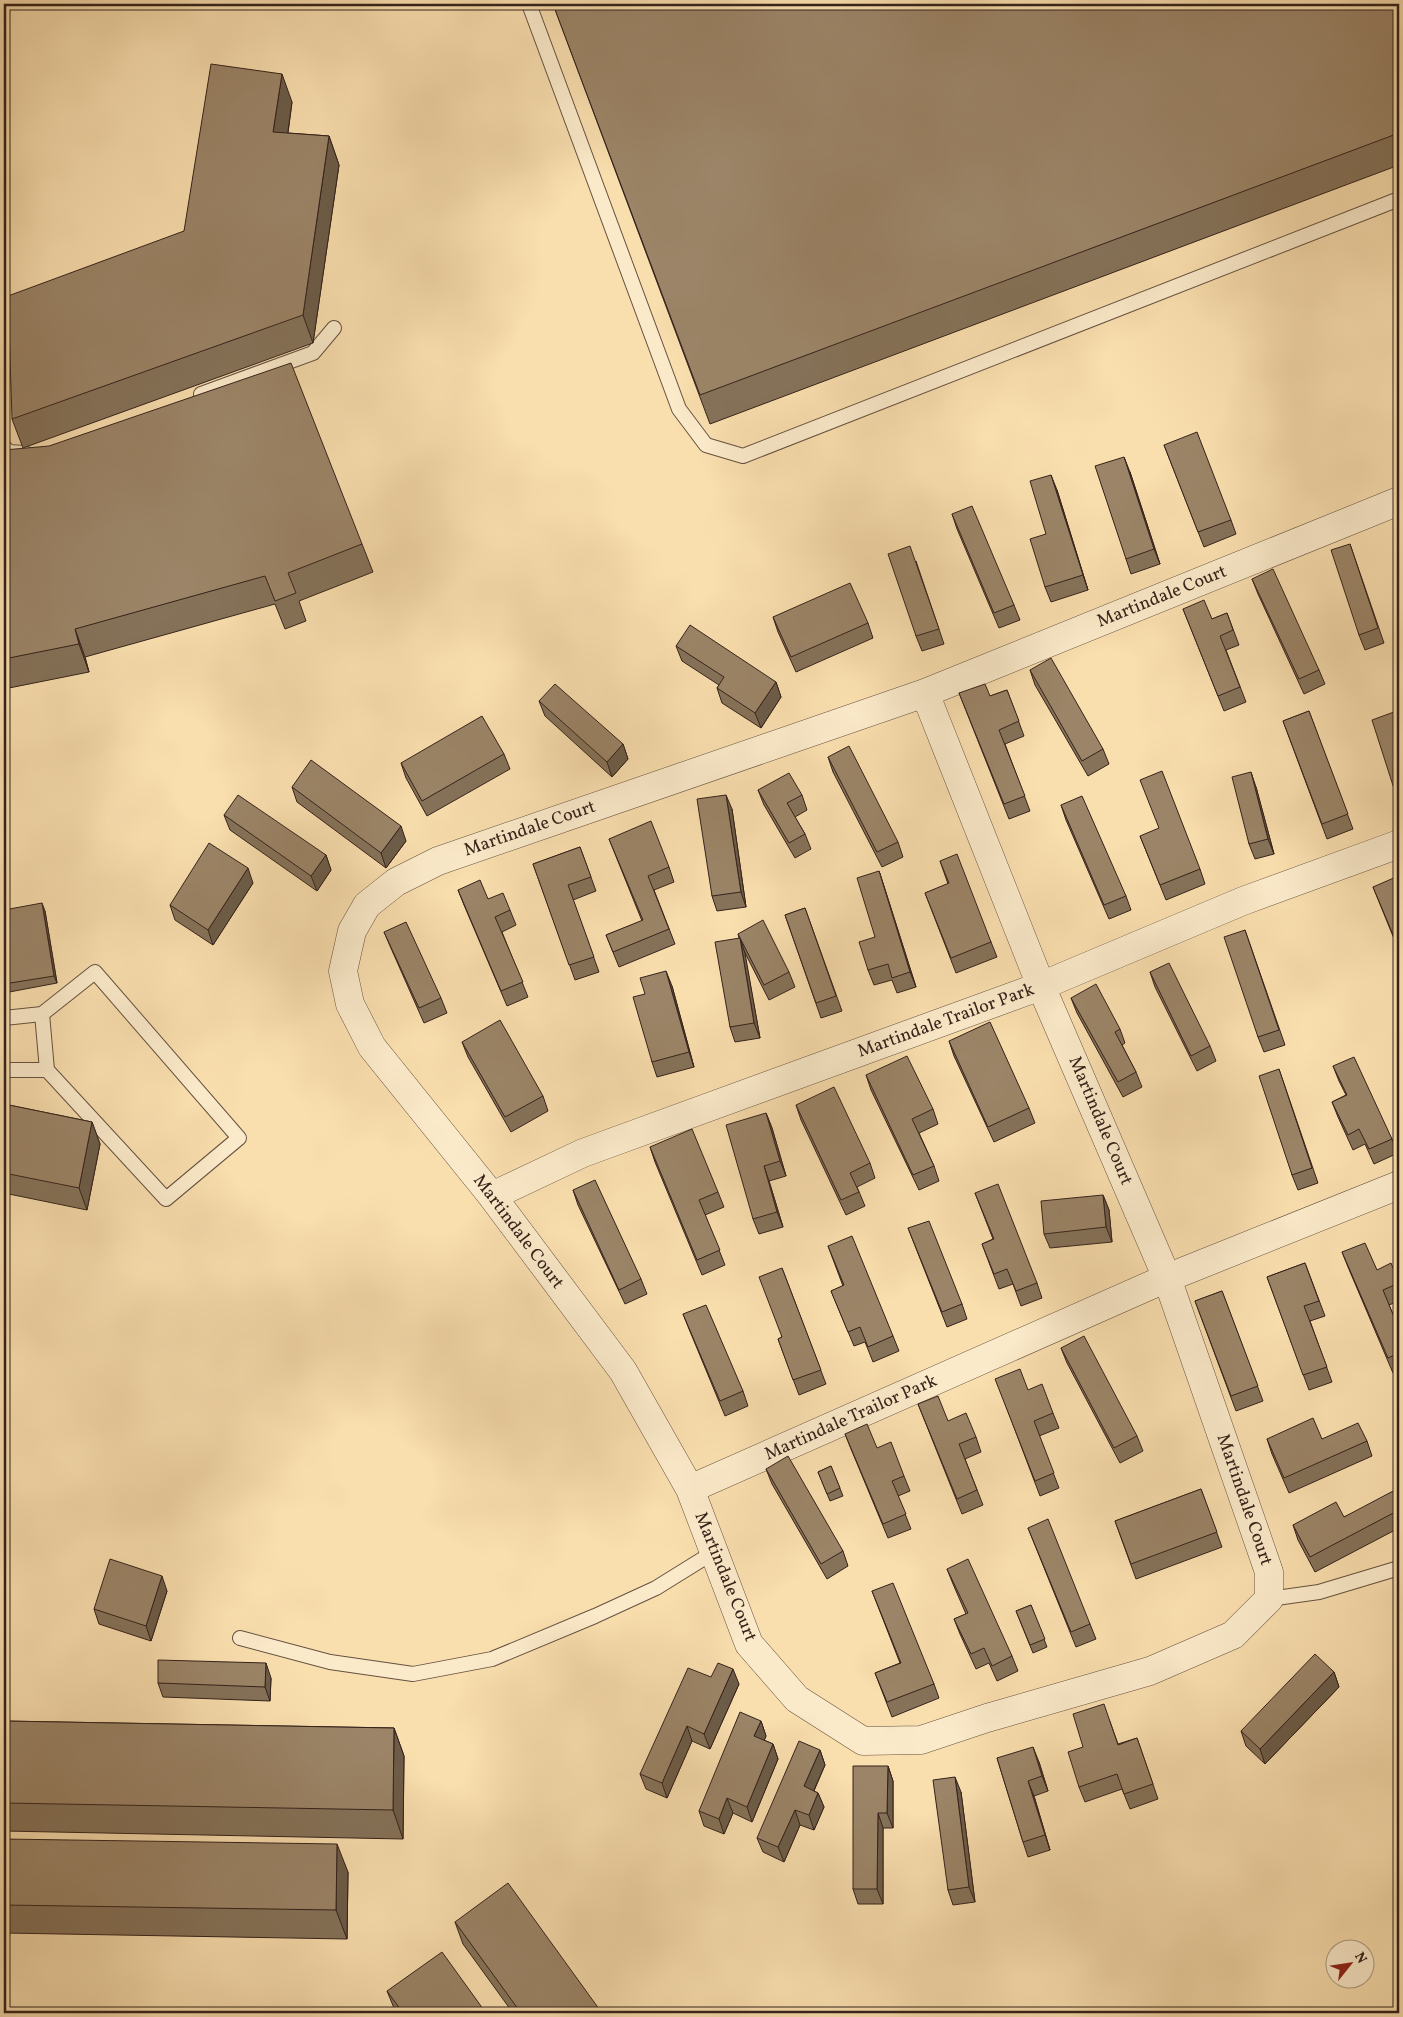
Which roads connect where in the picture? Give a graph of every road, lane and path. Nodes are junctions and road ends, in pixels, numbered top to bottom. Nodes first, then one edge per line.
1 (529, 4) edge
2 (1399, 199) edge
3 (334, 328) dead end
4 (186, 400) edge
5 (4, 447) edge
6 (41, 454) edge
7 (1399, 502) edge
8 (925, 692) junction
9 (1399, 844) edge
10 (1041, 986) junction
11 (42, 1014) junction
12 (4, 1018) edge
13 (4, 1070) edge
14 (47, 1070) junction
15 (1399, 1185) edge
16 (492, 1196) junction
17 (1167, 1278) junction
18 (690, 1489) junction
19 (714, 1552) junction
20 (1399, 1568) edge
21 (1269, 1599) junction
22 (240, 1638) dead end

1 - 2 lane
3 - 4 lane
5 - 6 lane
7 - 8 street, Martindale Court
8 - 10 street, Martindale Court
8 - 16 street, Martindale Court
9 - 10 street, Martindale Trailor Park
10 - 16 street, Martindale Trailor Park
10 - 17 street, Martindale Court
11 - 12 lane
11 - 14 lane
11 - 14 lane
13 - 14 lane
15 - 17 street, Martindale Trailor Park
16 - 18 street, Martindale Court
17 - 18 street, Martindale Trailor Park
17 - 21 street, Martindale Court
18 - 19 street, Martindale Court
19 - 21 street, Martindale Court
19 - 22 lane
20 - 21 lane

